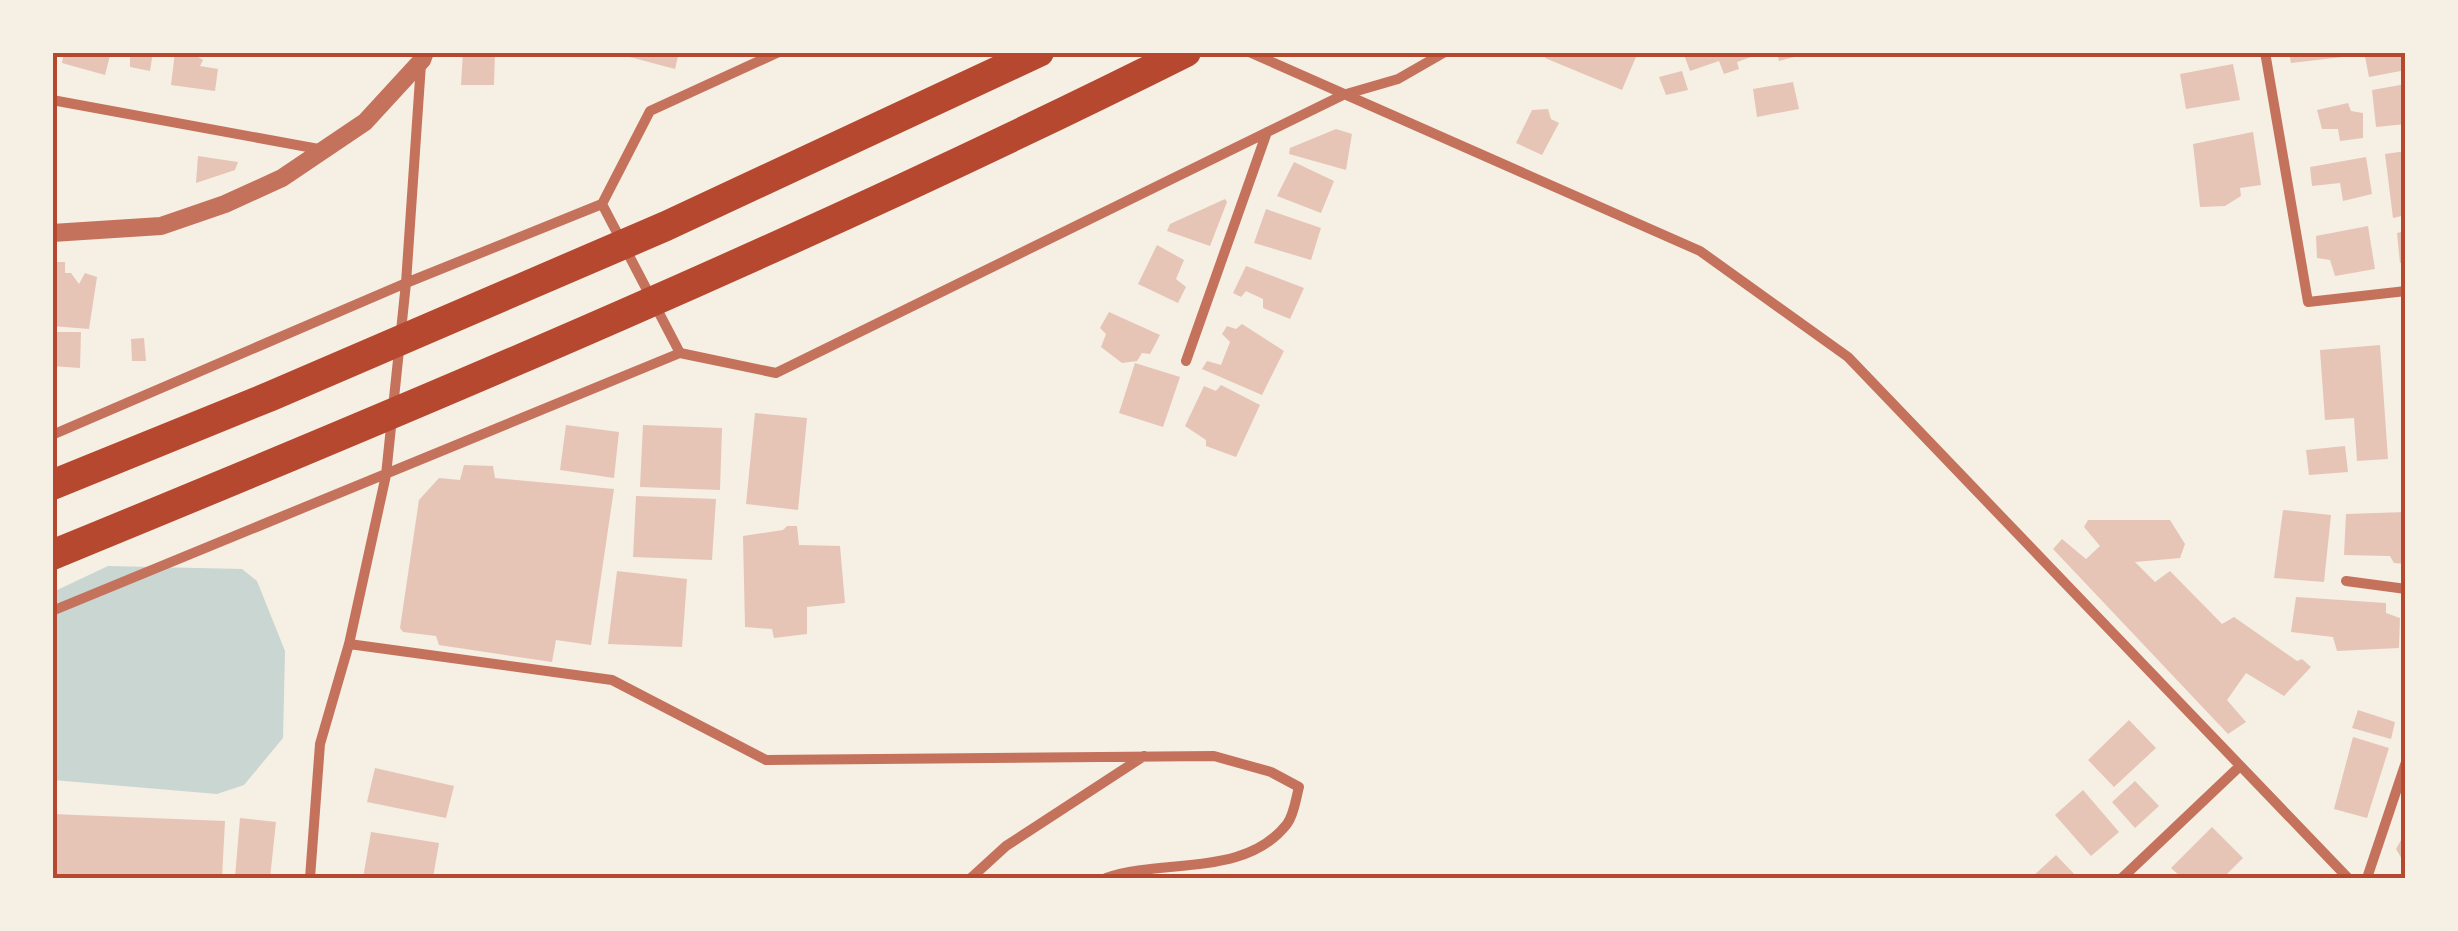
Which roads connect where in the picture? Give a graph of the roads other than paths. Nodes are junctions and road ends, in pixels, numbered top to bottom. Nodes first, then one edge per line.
1 (780, 52) edge
2 (1039, 52) edge
3 (1249, 52) edge
4 (1445, 52) edge
5 (2265, 52) edge
6 (423, 56) edge
7 (1177, 57) edge
8 (1343, 95) junction
9 (52, 100) edge
10 (1267, 132) junction
11 (325, 150) junction
12 (602, 204) junction
13 (52, 233) edge
14 (406, 283) junction
15 (2406, 291) edge
16 (680, 353) junction
17 (1186, 361) dead end
18 (52, 434) edge
19 (386, 476) junction
20 (52, 485) edge
21 (52, 555) edge
22 (2346, 581) dead end
23 (2406, 588) edge
24 (52, 610) edge
25 (349, 644) junction
26 (1145, 756) junction
27 (2406, 762) edge
28 (2240, 766) junction
29 (310, 878) edge
30 (971, 878) edge
31 (1106, 878) edge
32 (2122, 878) edge
33 (2348, 878) edge
34 (2367, 878) edge

1 - 12 street
2 - 20 highway
3 - 8 street
4 - 8 street
5 - 15 street
6 - 11 street
6 - 14 street
7 - 21 highway
8 - 10 street
8 - 28 street
9 - 11 street
10 - 16 street
10 - 17 street
11 - 13 street
12 - 14 street
12 - 16 street
14 - 18 street
14 - 19 street
16 - 19 street
19 - 24 street
19 - 25 street
22 - 23 street
25 - 26 street
25 - 29 street
26 - 30 street
26 - 31 street
27 - 34 street
28 - 32 street
28 - 33 street

